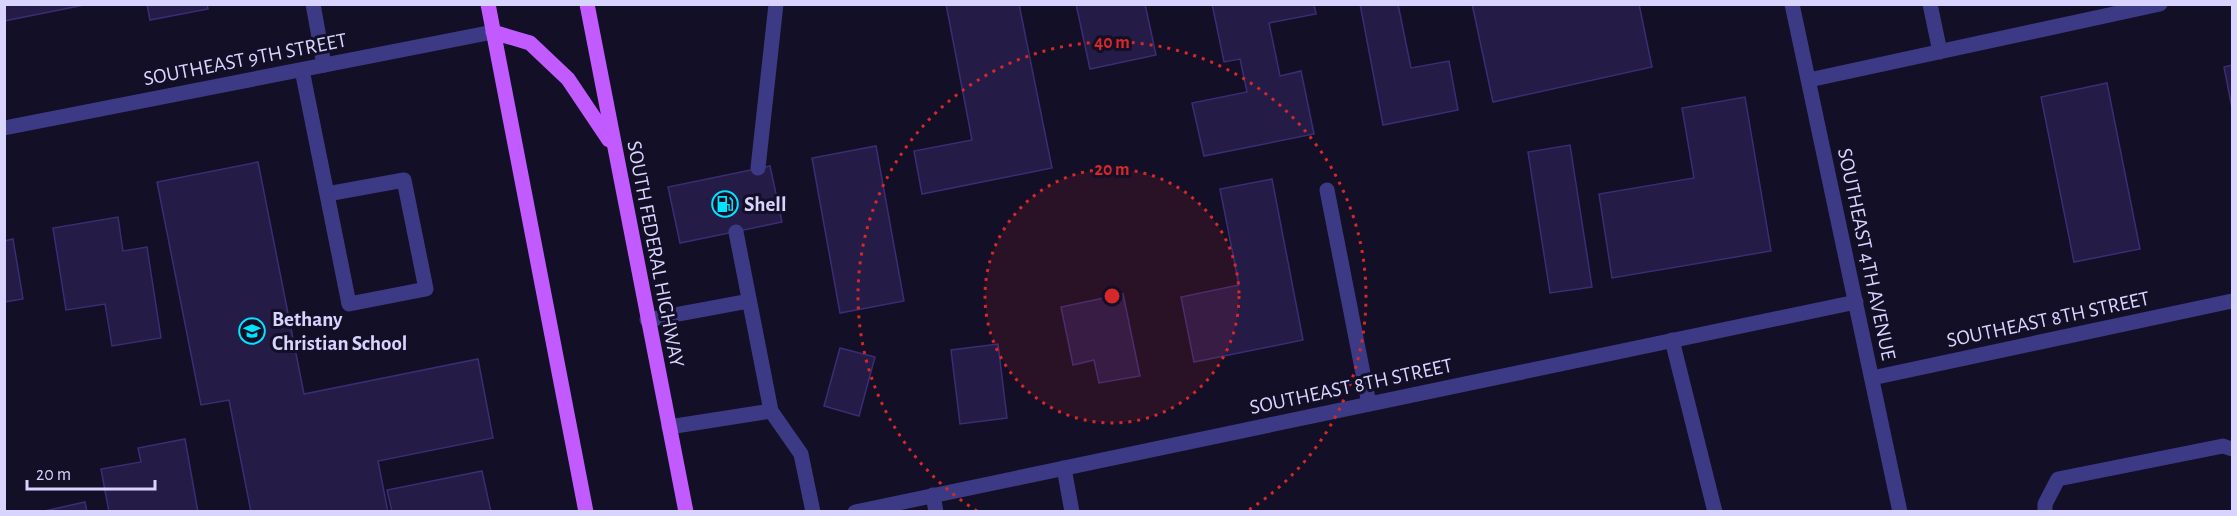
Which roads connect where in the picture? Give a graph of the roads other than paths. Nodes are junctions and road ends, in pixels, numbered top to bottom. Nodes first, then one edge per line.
1 (313, 4) edge
2 (488, 4) edge
3 (587, 4) edge
4 (776, 4) edge
5 (1792, 4) edge
6 (1930, 4) edge
7 (2160, 4) edge
8 (493, 32) junction
9 (1940, 52) junction
10 (324, 65) junction
11 (302, 70) junction
12 (1809, 80) junction
13 (4, 128) edge
14 (613, 145) junction
15 (758, 168) dead end
16 (1327, 190) dead end
17 (327, 194) junction
18 (736, 232) dead end
19 (749, 301) junction
20 (1856, 302) junction
21 (2232, 302) edge
22 (648, 320) junction
23 (1671, 340) junction
24 (1872, 378) junction
25 (1369, 404) junction
26 (771, 411) junction
27 (669, 427) junction
28 (2232, 449) edge
29 (1064, 468) junction
30 (933, 495) junction
31 (586, 512) edge
32 (686, 512) edge
33 (813, 512) edge
34 (855, 512) edge
35 (936, 512) edge
36 (1072, 512) edge
37 (1715, 512) edge
38 (1900, 512) edge
39 (2045, 512) edge

1 - 10 street
2 - 8 main road
3 - 14 main road, SOUTH FEDERAL HIGHWAY
4 - 15 street
5 - 12 street, SOUTHEAST 4TH AVENUE
6 - 9 street
7 - 9 street
8 - 10 street, SOUTHEAST 9TH STREET
8 - 14 main road
8 - 31 main road
9 - 12 street
10 - 11 street, SOUTHEAST 9TH STREET
11 - 13 street, SOUTHEAST 9TH STREET
11 - 17 street
12 - 20 street, SOUTHEAST 4TH AVENUE
14 - 22 main road, SOUTH FEDERAL HIGHWAY
16 - 25 street
17 - 17 street
18 - 19 street
19 - 22 street
19 - 26 street
20 - 23 street, SOUTHEAST 8TH STREET
20 - 24 street, SOUTHEAST 4TH AVENUE
21 - 24 street, SOUTHEAST 8TH STREET
22 - 27 main road, SOUTH FEDERAL HIGHWAY
23 - 25 street, SOUTHEAST 8TH STREET
23 - 37 street
24 - 38 street, SOUTHEAST 4TH AVENUE
25 - 29 street, SOUTHEAST 8TH STREET
26 - 27 street
26 - 33 street
27 - 32 main road, SOUTH FEDERAL HIGHWAY
28 - 39 street
29 - 30 street, SOUTHEAST 8TH STREET
29 - 36 street
30 - 34 street, SOUTHEAST 8TH STREET
30 - 35 street

